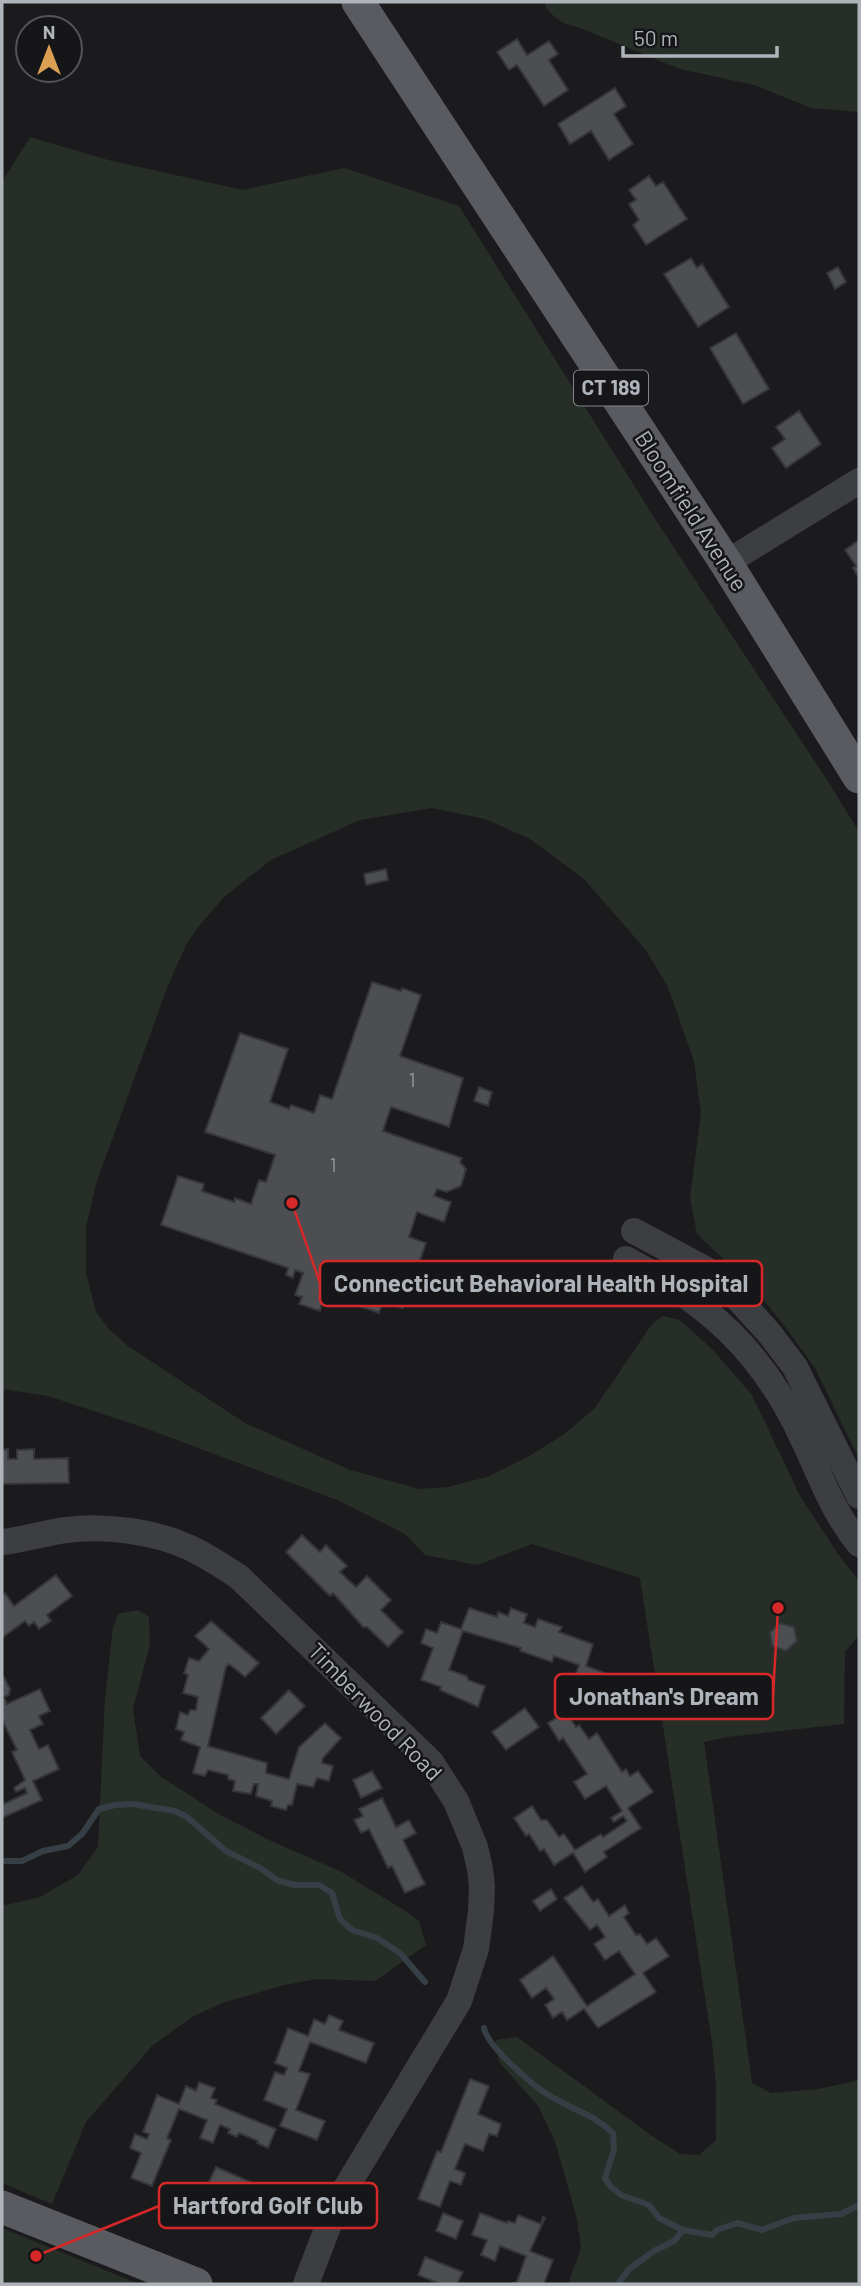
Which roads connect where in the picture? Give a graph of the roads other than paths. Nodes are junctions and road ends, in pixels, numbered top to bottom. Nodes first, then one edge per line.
1 (358, 2) edge
2 (859, 481) edge
3 (726, 563) junction
4 (859, 777) edge
5 (634, 1231) dead end
6 (626, 1259) dead end
7 (859, 1496) edge
8 (2, 1542) edge
9 (859, 1544) edge
10 (2, 2207) edge
11 (196, 2284) edge
12 (306, 2284) edge

1 - 3 main road, Bloomfield Avenue / CT 189
2 - 3 street
3 - 4 main road, Bloomfield Avenue / CT 189
5 - 7 street
6 - 9 street
8 - 12 street, Timberwood Road
10 - 11 main road

